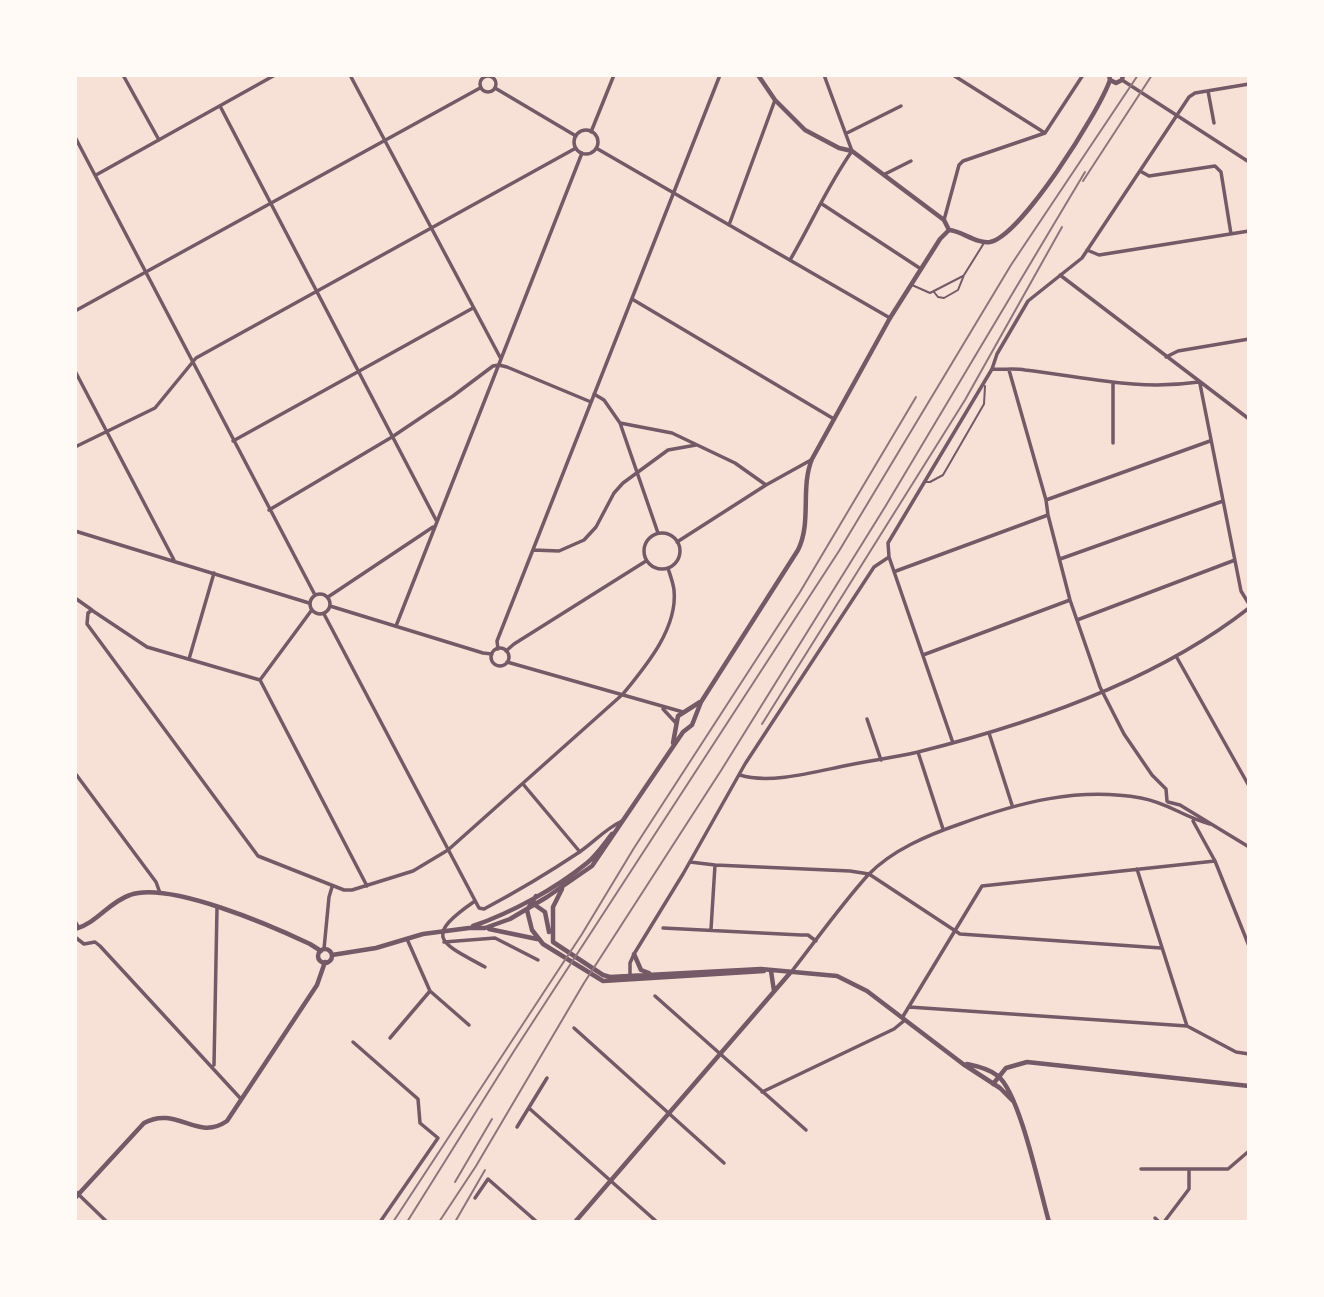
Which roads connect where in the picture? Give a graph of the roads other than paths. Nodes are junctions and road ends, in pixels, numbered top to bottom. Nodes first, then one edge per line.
1 (123, 75) edge
2 (275, 75) edge
3 (350, 75) edge
4 (614, 75) edge
5 (720, 75) edge
6 (758, 75) edge
7 (824, 75) edge
8 (953, 75) edge
9 (1083, 75) edge
10 (487, 76) edge
11 (1110, 78) edge
12 (1123, 79) edge
13 (1249, 84) edge
14 (480, 88) junction
15 (495, 88) junction
16 (1208, 91) junction
17 (775, 100) junction
18 (220, 106) junction
19 (901, 106) dead end
20 (1214, 123) dead end
21 (591, 132) junction
22 (846, 133) junction
23 (1045, 134) junction
24 (576, 136) junction
25 (75, 137) edge
26 (159, 140) junction
27 (385, 141) junction
28 (576, 148) junction
29 (596, 148) junction
30 (852, 151) junction
31 (582, 153) junction
32 (911, 161) dead end
33 (1249, 162) edge
34 (1140, 171) junction
35 (885, 174) junction
36 (96, 175) junction
37 (673, 194) junction
38 (271, 203) junction
39 (822, 204) junction
40 (944, 220) junction
41 (729, 225) junction
42 (431, 228) junction
43 (949, 230) junction
44 (1249, 231) edge
45 (1231, 234) junction
46 (985, 242) junction
47 (1087, 250) junction
48 (790, 260) junction
49 (921, 269) junction
50 (146, 272) junction
51 (964, 275) junction
52 (1060, 275) junction
53 (912, 285) junction
54 (317, 292) junction
55 (934, 292) junction
56 (632, 299) junction
57 (473, 308) junction
58 (75, 311) edge
59 (890, 318) junction
60 (1249, 340) edge
61 (1166, 357) junction
62 (501, 359) junction
63 (192, 361) junction
64 (499, 365) junction
65 (992, 369) junction
66 (1009, 370) junction
67 (359, 371) junction
68 (75, 372) edge
69 (984, 382) junction
70 (1199, 382) junction
71 (1113, 384) junction
72 (594, 394) junction
73 (591, 402) junction
74 (834, 419) junction
75 (1249, 419) edge
76 (620, 423) junction
77 (107, 432) junction
78 (393, 437) junction
79 (233, 441) junction
80 (1210, 441) junction
81 (1113, 443) dead end
82 (696, 445) junction
83 (75, 447) edge
84 (812, 459) junction
85 (637, 475) junction
86 (923, 482) junction
87 (766, 485) junction
88 (1046, 500) junction
89 (1223, 501) junction
90 (269, 510) junction
91 (1048, 515) junction
92 (436, 524) junction
93 (75, 531) edge
94 (658, 533) junction
95 (677, 542) junction
96 (533, 550) junction
97 (889, 557) junction
98 (1060, 559) junction
99 (1235, 560) junction
100 (174, 561) junction
101 (646, 561) junction
102 (668, 568) junction
103 (895, 571) junction
104 (214, 573) junction
105 (315, 595) junction
106 (328, 597) junction
107 (75, 598) edge
108 (1070, 600) junction
109 (309, 603) junction
110 (330, 606) junction
111 (1249, 606) edge
112 (92, 610) junction
113 (312, 611) junction
114 (324, 614) junction
115 (1077, 620) junction
116 (396, 626) junction
117 (498, 649) junction
118 (506, 651) junction
119 (492, 654) junction
120 (923, 655) junction
121 (1176, 656) junction
122 (189, 659) junction
123 (507, 662) junction
124 (260, 680) junction
125 (1102, 692) junction
126 (623, 694) junction
127 (701, 702) junction
128 (661, 708) junction
129 (685, 711) junction
130 (694, 716) junction
131 (867, 719) dead end
132 (676, 725) junction
133 (683, 732) junction
134 (989, 733) junction
135 (953, 743) junction
136 (670, 750) junction
137 (918, 752) junction
138 (881, 760) junction
139 (75, 774) edge
140 (740, 775) junction
141 (522, 783) junction
142 (1249, 786) edge
143 (1165, 802) junction
144 (1012, 806) junction
145 (1191, 820) junction
146 (623, 821) junction
147 (1210, 824) junction
148 (943, 830) junction
149 (1201, 833) junction
150 (1249, 847) edge
151 (448, 850) junction
152 (580, 852) junction
153 (1215, 861) junction
154 (690, 862) junction
155 (715, 865) junction
156 (1137, 869) junction
157 (869, 874) junction
158 (367, 886) junction
159 (332, 887) junction
160 (564, 887) junction
161 (160, 893) junction
162 (536, 896) junction
163 (475, 901) junction
164 (524, 904) junction
165 (533, 904) junction
166 (217, 908) junction
167 (527, 910) junction
168 (75, 921) edge
169 (77, 928) edge
170 (468, 928) junction
171 (485, 928) junction
172 (663, 928) dead end
173 (711, 929) junction
174 (955, 929) junction
175 (443, 932) junction
176 (75, 937) edge
177 (407, 939) junction
178 (537, 939) junction
179 (816, 941) junction
180 (444, 942) junction
181 (553, 942) junction
182 (1249, 946) edge
183 (1161, 948) junction
184 (323, 950) junction
185 (635, 954) junction
186 (332, 955) junction
187 (538, 960) dead end
188 (325, 962) junction
189 (485, 967) dead end
190 (767, 971) junction
191 (791, 973) junction
192 (650, 974) junction
193 (601, 977) junction
194 (630, 978) junction
195 (430, 991) junction
196 (774, 992) junction
197 (655, 996) dead end
198 (909, 1007) junction
199 (903, 1019) junction
200 (469, 1026) dead end
201 (1187, 1026) junction
202 (574, 1028) dead end
203 (390, 1038) dead end
204 (353, 1042) dead end
205 (721, 1054) junction
206 (1249, 1054) edge
207 (963, 1063) junction
208 (214, 1067) junction
209 (998, 1075) junction
210 (547, 1078) dead end
211 (993, 1084) junction
212 (1249, 1086) edge
213 (762, 1093) junction
214 (241, 1099) junction
215 (1014, 1102) junction
216 (530, 1109) junction
217 (668, 1114) junction
218 (517, 1126) dead end
219 (806, 1130) dead end
220 (1249, 1151) edge
221 (724, 1163) dead end
222 (1141, 1169) dead end
223 (1189, 1169) junction
224 (611, 1180) junction
225 (76, 1195) edge
226 (475, 1198) dead end
227 (1159, 1220) edge
228 (107, 1222) edge
229 (380, 1222) edge
230 (537, 1222) edge
231 (575, 1222) edge
232 (657, 1222) edge
233 (1049, 1222) edge

1 - 26 street
2 - 18 street
3 - 27 street
4 - 21 street
5 - 37 street
6 - 17 street
7 - 22 street
8 - 23 street
9 - 23 street
10 - 14 street
10 - 15 street
11 - 12 street
11 - 46 street
12 - 33 street
13 - 16 street
14 - 15 street
14 - 27 street
15 - 24 street
16 - 20 street
16 - 34 street
17 - 30 street
17 - 41 street
18 - 26 street
18 - 38 street
19 - 22 street
21 - 24 street
21 - 29 street
22 - 30 street
23 - 40 street
24 - 28 street
25 - 36 street
26 - 36 street
27 - 38 street
27 - 42 street
28 - 31 street
28 - 42 street
29 - 31 street
29 - 37 street
30 - 35 street
30 - 39 street
31 - 62 street
32 - 35 street
34 - 45 street
34 - 47 street
35 - 40 street
36 - 50 street
37 - 41 street
37 - 56 street
38 - 50 street
38 - 54 street
39 - 48 street
39 - 49 street
40 - 43 street
41 - 48 street
42 - 54 street
42 - 57 street
43 - 46 street
43 - 49 street
44 - 45 street
45 - 47 street
46 - 51 lane
47 - 52 street
48 - 59 street
49 - 53 street
50 - 58 street
50 - 63 street
51 - 55 lane
51 - 55 lane
52 - 61 street
52 - 65 street
53 - 55 lane
53 - 59 street
54 - 63 street
54 - 67 street
56 - 72 street
56 - 74 street
57 - 62 street
57 - 67 street
59 - 74 street
60 - 61 street
61 - 70 street
62 - 64 street
63 - 77 street
63 - 79 street
64 - 73 street
64 - 78 street
64 - 92 street
65 - 66 street
65 - 69 street
66 - 71 street
66 - 88 street
67 - 78 street
67 - 79 street
68 - 77 street
69 - 86 street
69 - 86 lane
70 - 71 street
70 - 75 street
70 - 80 street
71 - 81 street
72 - 73 street
72 - 76 street
73 - 96 street
74 - 84 street
76 - 82 street
76 - 85 street
77 - 83 street
77 - 100 street
78 - 90 street
78 - 92 street
79 - 90 street
80 - 88 street
80 - 89 street
82 - 85 street
82 - 87 street
84 - 87 street
84 - 127 street
85 - 94 street
85 - 96 street
86 - 97 street
87 - 95 street
88 - 91 street
89 - 98 street
89 - 99 street
90 - 105 street
91 - 98 street
91 - 103 street
92 - 106 street
92 - 116 street
93 - 100 street
94 - 95 street
94 - 101 street
95 - 102 street
96 - 117 street
97 - 103 street
97 - 140 street
98 - 108 street
99 - 111 street
99 - 115 street
100 - 104 street
101 - 102 street
101 - 118 street
102 - 126 street
103 - 120 street
104 - 109 street
104 - 122 street
105 - 106 street
105 - 109 street
106 - 110 street
107 - 112 street
108 - 115 street
108 - 120 street
109 - 113 street
110 - 114 street
110 - 116 street
111 - 121 street
112 - 122 street
112 - 159 street
113 - 114 street
113 - 124 street
114 - 151 street
115 - 125 street
116 - 119 street
117 - 118 street
117 - 119 street
118 - 123 street
119 - 123 street
120 - 135 street
121 - 125 street
121 - 142 street
122 - 124 street
123 - 126 street
124 - 158 street
125 - 134 street
125 - 143 street
126 - 128 street
126 - 141 street
127 - 129 street
127 - 130 street
128 - 129 street
128 - 132 street
129 - 130 street
129 - 132 street
130 - 133 street
131 - 138 street
132 - 133 street
132 - 136 street
133 - 136 street
134 - 135 street
134 - 144 street
135 - 137 street
136 - 146 street
137 - 138 street
137 - 148 street
138 - 140 street
139 - 161 street
140 - 154 street
141 - 151 street
141 - 152 street
143 - 144 street
143 - 145 street
143 - 147 street
144 - 148 street
145 - 147 street
145 - 149 street
146 - 152 street
146 - 160 street
146 - 162 street
147 - 149 street
147 - 150 street
148 - 157 street
149 - 153 street
151 - 158 street
151 - 163 street
152 - 163 street
153 - 156 street
153 - 182 street
154 - 155 street
154 - 185 street
155 - 157 street
155 - 173 street
156 - 174 street
156 - 183 street
157 - 174 street
157 - 179 street
158 - 159 street
159 - 184 street
160 - 165 street
160 - 181 street
161 - 166 street
161 - 169 street
162 - 164 street
162 - 165 street
163 - 175 street
164 - 165 street
164 - 170 street
165 - 167 street
165 - 181 street
166 - 184 street
166 - 208 street
167 - 171 street
167 - 178 street
168 - 169 street
170 - 171 street
170 - 175 street
171 - 178 street
172 - 173 street
173 - 179 street
174 - 183 street
174 - 198 street
175 - 177 street
175 - 180 street
176 - 208 street
177 - 186 street
177 - 195 street
178 - 193 street
179 - 191 street
180 - 187 street
180 - 189 street
181 - 193 street
183 - 201 street
184 - 186 street
184 - 188 street
185 - 192 street
185 - 194 street
186 - 188 street
188 - 214 street
190 - 191 street
190 - 192 street
190 - 194 street
190 - 196 street
191 - 196 street
191 - 199 street
192 - 194 street
193 - 194 street
195 - 200 street
195 - 203 street
196 - 205 street
197 - 205 street
198 - 199 street
198 - 201 street
199 - 207 street
199 - 213 street
201 - 206 street
202 - 217 street
204 - 229 street
205 - 213 street
205 - 217 street
207 - 209 street
207 - 211 street
208 - 214 street
209 - 211 street
209 - 212 street
209 - 215 street
210 - 216 street
211 - 215 street
213 - 219 street
214 - 225 street
215 - 233 street
216 - 218 street
216 - 224 street
217 - 221 street
217 - 224 street
220 - 223 street
222 - 223 street
223 - 227 street
224 - 231 street
224 - 232 street
225 - 228 street
226 - 230 street

